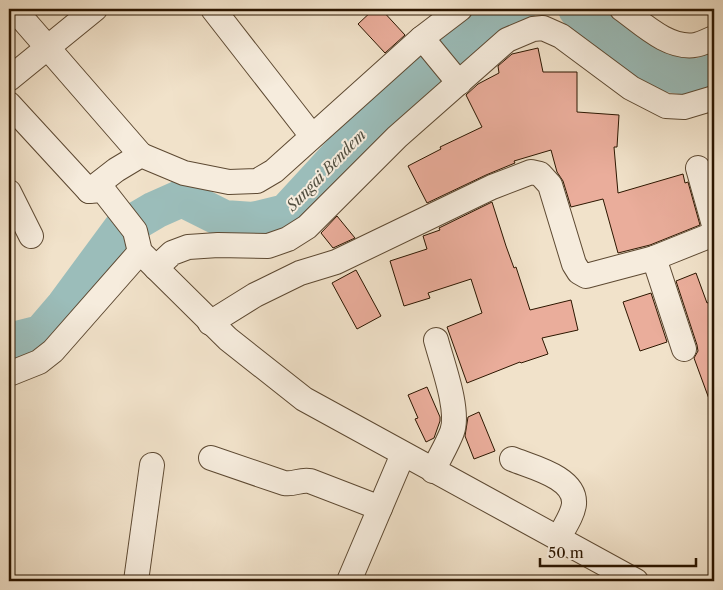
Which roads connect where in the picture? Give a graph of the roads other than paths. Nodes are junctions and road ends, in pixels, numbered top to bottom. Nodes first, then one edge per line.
1 (14, 9) edge
2 (96, 9) edge
3 (213, 9) edge
4 (460, 9) edge
5 (622, 9) edge
6 (714, 38) edge
7 (426, 43) junction
8 (48, 49) junction
9 (9, 79) edge
10 (456, 79) junction
11 (714, 98) edge
12 (9, 104) edge
13 (312, 136) junction
14 (141, 155) junction
15 (698, 168) dead end
16 (96, 191) junction
17 (9, 192) edge
18 (714, 225) edge
19 (714, 234) edge
20 (31, 236) dead end
21 (144, 250) junction
22 (654, 258) junction
23 (210, 323) junction
24 (436, 340) dead end
25 (684, 349) dead end
26 (9, 374) edge
27 (403, 454) junction
28 (211, 458) dead end
29 (512, 459) dead end
30 (152, 465) dead end
31 (433, 470) junction
32 (380, 508) junction
33 (558, 539) junction
34 (136, 581) edge
35 (349, 581) edge
36 (636, 581) edge

1 - 8 street
2 - 8 street
3 - 13 street
4 - 7 street
5 - 6 street
7 - 10 street
7 - 13 street
8 - 9 street
8 - 14 street
10 - 11 street
10 - 21 street
12 - 16 street
13 - 14 street
14 - 16 street
15 - 18 street
16 - 21 street
17 - 20 street
19 - 22 street
21 - 23 street
21 - 26 street
22 - 23 street
22 - 25 street
23 - 27 street
24 - 31 street
27 - 31 street
27 - 32 street
28 - 32 street
29 - 33 street
30 - 34 street
31 - 33 street
32 - 35 street
33 - 36 street

